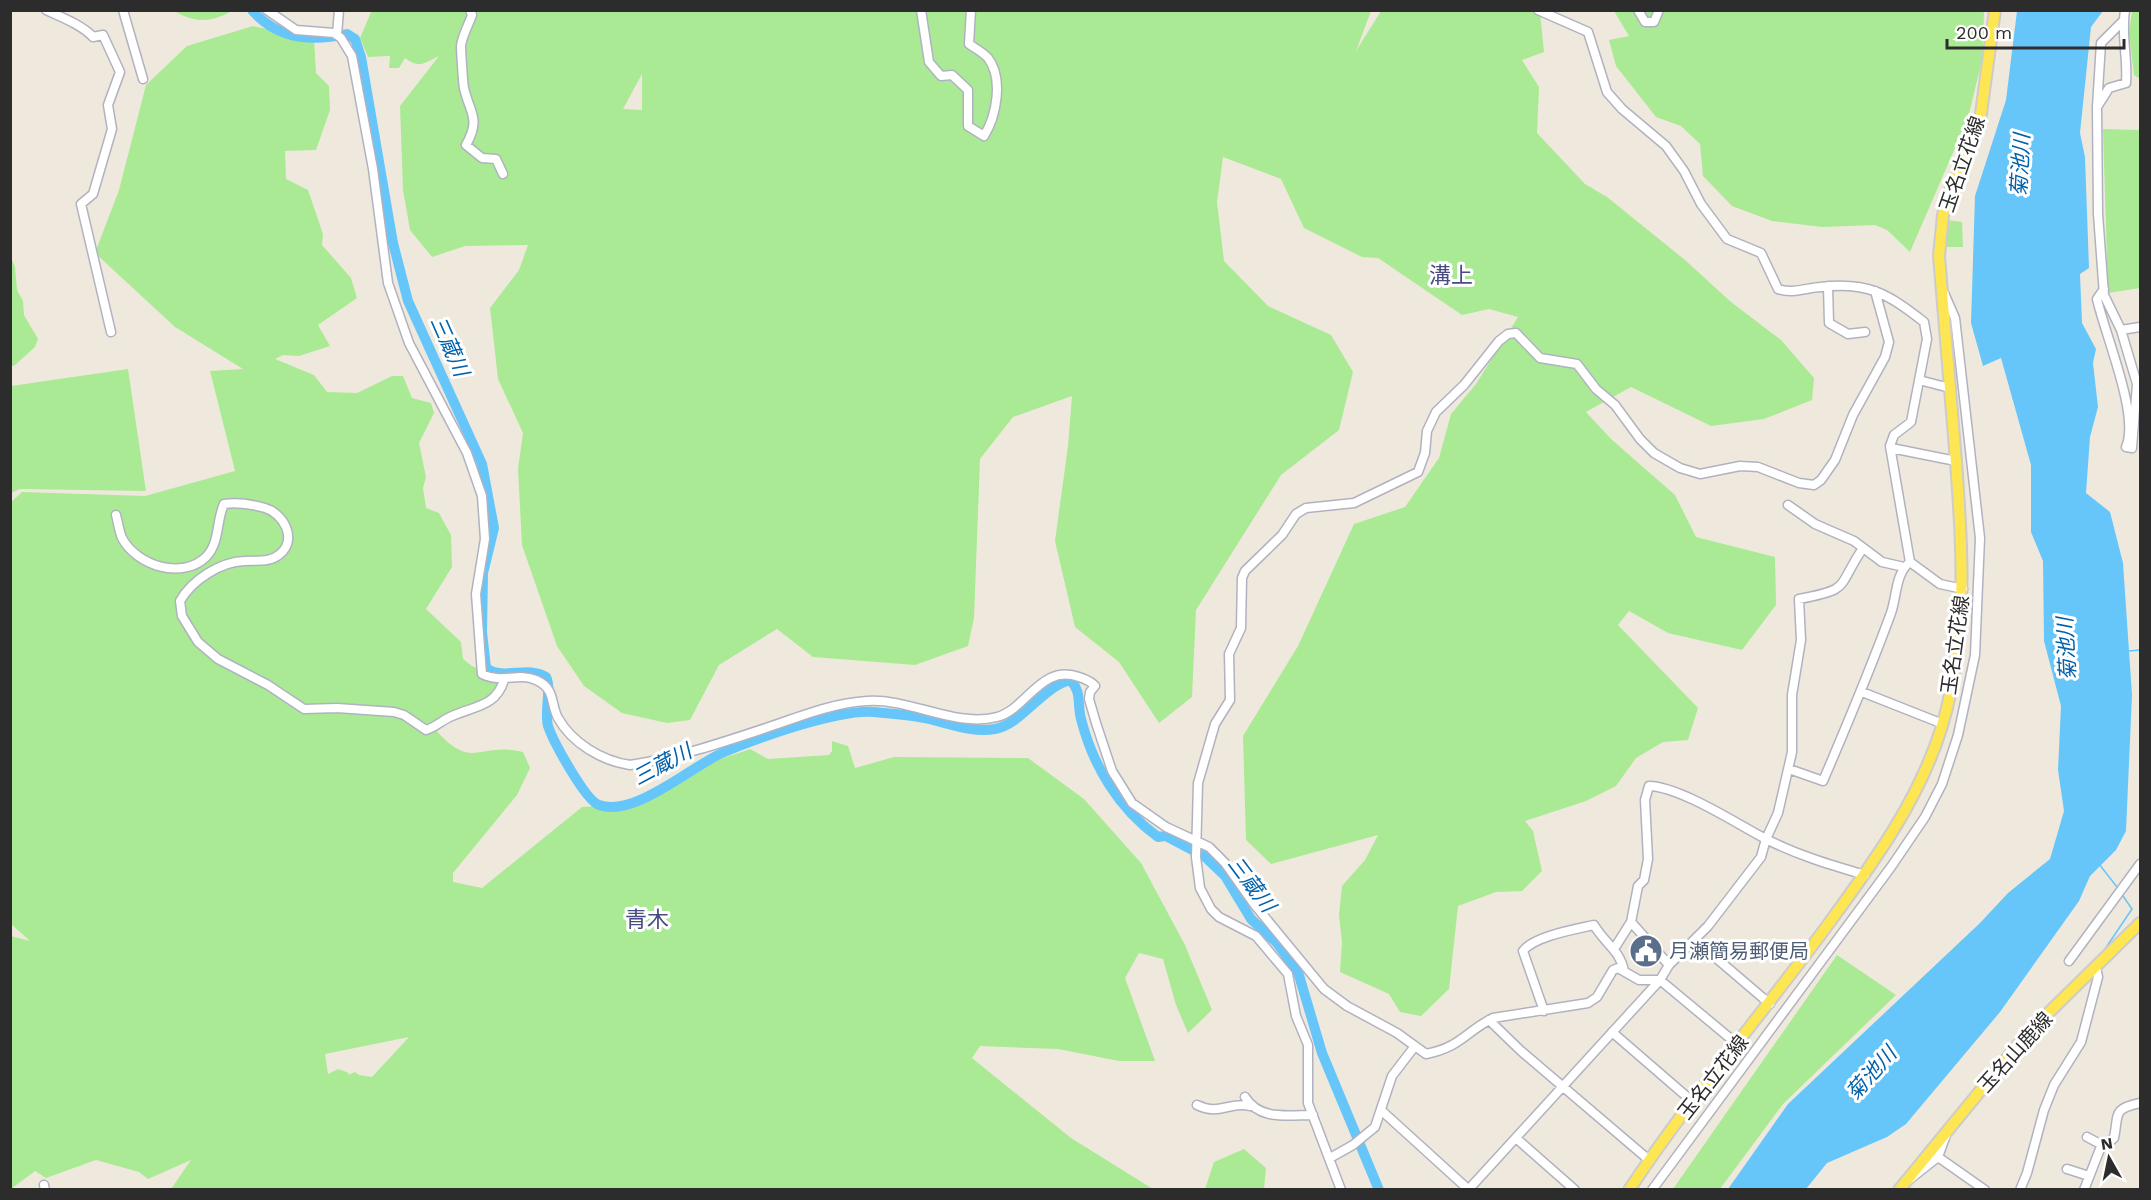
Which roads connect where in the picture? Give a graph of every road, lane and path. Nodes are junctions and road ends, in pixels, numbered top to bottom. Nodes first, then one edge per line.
1 (46, 10) edge
2 (123, 10) edge
3 (267, 10) edge
4 (339, 10) edge
5 (470, 10) edge
6 (921, 10) edge
7 (971, 10) edge
8 (1538, 10) edge
9 (1638, 10) edge
10 (1659, 10) edge
11 (1995, 10) edge
12 (2125, 10) edge
13 (2123, 21) junction
14 (338, 36) junction
15 (143, 79) dead end
16 (2097, 107) junction
17 (503, 174) dead end
18 (1828, 286) junction
19 (1942, 289) junction
20 (2104, 289) junction
21 (1875, 291) junction
22 (2140, 327) edge
23 (2121, 330) junction
24 (111, 332) dead end
25 (1865, 332) dead end
26 (1919, 380) junction
27 (1950, 388) junction
28 (1891, 448) junction
29 (1956, 461) junction
30 (1788, 505) dead end
31 (116, 515) dead end
32 (1863, 548) junction
33 (1907, 564) junction
34 (1963, 589) junction
35 (504, 680) junction
36 (1862, 692) junction
37 (1943, 724) junction
38 (1790, 769) junction
39 (1766, 839) junction
40 (1196, 849) junction
41 (2140, 864) edge
42 (1865, 875) junction
43 (1631, 922) junction
44 (2140, 923) edge
45 (1695, 940) junction
46 (1614, 949) junction
47 (2069, 961) dead end
48 (2100, 963) junction
49 (1669, 965) junction
50 (1624, 971) junction
51 (1660, 980) junction
52 (1770, 1004) junction
53 (1544, 1011) junction
54 (1490, 1020) junction
55 (1612, 1032) junction
56 (1737, 1044) junction
57 (1415, 1047) junction
58 (1564, 1085) junction
59 (1245, 1097) dead end
60 (1693, 1102) junction
61 (2140, 1103) edge
62 (1197, 1105) dead end
63 (1250, 1106) junction
64 (1382, 1110) junction
65 (1313, 1115) junction
66 (1948, 1129) junction
67 (2087, 1137) dead end
68 (1516, 1138) junction
69 (2104, 1146) junction
70 (1938, 1157) junction
71 (1330, 1158) junction
72 (1649, 1160) junction
73 (2067, 1169) dead end
74 (2089, 1176) junction
75 (1902, 1185) edge
76 (1469, 1189) edge
77 (1341, 1190) edge
78 (1575, 1190) edge
79 (1629, 1190) edge
80 (1652, 1190) edge
81 (1985, 1190) edge
82 (2020, 1190) edge
83 (2084, 1190) edge

1 - 24 street
2 - 15 street
3 - 14 street
4 - 14 street
5 - 17 street
6 - 7 street
8 - 18 street
9 - 10 street
11 - 19 main road, 玉名立花線
12 - 13 street
13 - 16 street
13 - 16 street
14 - 35 street
16 - 20 street
18 - 21 street
18 - 25 street
19 - 27 main road, 玉名立花線
19 - 80 street
20 - 23 street
20 - 23 street
21 - 26 street
21 - 40 street
22 - 23 street
26 - 27 street
26 - 28 street
27 - 29 main road, 玉名立花線
28 - 29 street
28 - 33 street
29 - 34 main road, 玉名立花線
30 - 32 street
31 - 35 street
32 - 33 street
32 - 38 street
33 - 34 street
33 - 36 street
34 - 37 main road, 玉名立花線
35 - 40 street
36 - 37 street
36 - 38 street
37 - 42 main road, 玉名立花線
38 - 39 street
39 - 42 street
39 - 43 street
39 - 45 street
40 - 57 street
40 - 65 street
41 - 47 street
42 - 52 main road, 玉名立花線
43 - 46 street
43 - 49 street
44 - 48 main road, 玉名山鹿線
45 - 49 street
45 - 52 street
46 - 50 street
46 - 53 street
48 - 66 main road, 玉名山鹿線
48 - 82 street
49 - 51 street
50 - 51 street
50 - 53 street
51 - 55 street
51 - 56 street
52 - 56 main road, 玉名立花線
53 - 54 street
54 - 57 street
54 - 58 street
55 - 58 street
55 - 60 street
56 - 60 main road, 玉名立花線
57 - 64 street
58 - 68 street
58 - 72 street
59 - 63 street
60 - 72 main road, 玉名立花線
61 - 69 street
62 - 63 street
63 - 65 street
64 - 71 street
64 - 76 street
65 - 71 street
66 - 70 street
66 - 75 main road, 玉名山鹿線
67 - 69 street
68 - 76 street
68 - 78 street
69 - 74 street
70 - 75 street
70 - 81 street
71 - 77 street
72 - 79 main road, 玉名立花線
73 - 74 street
74 - 83 street

